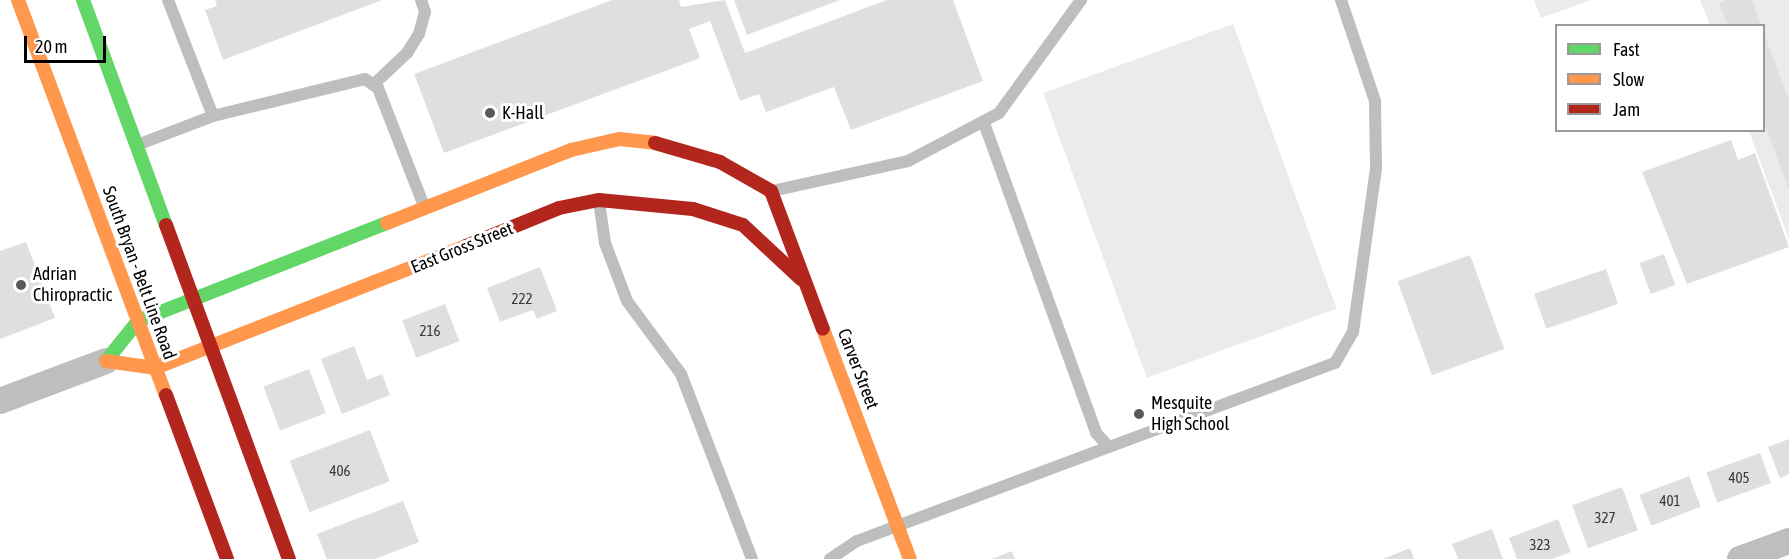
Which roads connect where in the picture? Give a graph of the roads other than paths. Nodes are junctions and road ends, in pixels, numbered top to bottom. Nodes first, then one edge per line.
1 (18, 0) edge
2 (83, 0) edge
3 (168, 0) edge
4 (421, 0) edge
5 (1082, 0) edge
6 (1341, 0) edge
7 (373, 85) junction
8 (213, 116) junction
9 (984, 123) junction
10 (135, 146) junction
11 (771, 191) junction
12 (599, 200) junction
13 (425, 209) junction
14 (807, 284) junction
15 (193, 302) junction
16 (138, 321) junction
17 (211, 350) junction
18 (105, 361) junction
19 (155, 368) junction
20 (0, 401) edge
21 (1109, 447) junction
22 (897, 525) junction
23 (1789, 541) edge
24 (226, 559) edge
25 (289, 559) edge
26 (752, 559) edge
27 (830, 559) edge
28 (910, 559) edge
29 (1740, 559) edge

1 - 16 street, South Bryan - Belt Line Road
2 - 10 street
3 - 8 lane
4 - 7 lane
5 - 9 lane
6 - 21 lane
7 - 8 lane
7 - 13 lane
8 - 10 lane
9 - 11 lane
9 - 21 lane
10 - 15 street
11 - 13 street
11 - 14 street, Carver Street
12 - 14 street, East Gross Street
12 - 17 street, East Gross Street
12 - 26 lane
13 - 15 street
14 - 22 street, Carver Street
15 - 16 street
15 - 17 street
16 - 18 street, East Gross Street
16 - 19 street, South Bryan - Belt Line Road
17 - 19 street, East Gross Street
17 - 25 street
18 - 19 street, East Gross Street
18 - 20 street, East Gross Street
19 - 24 street, South Bryan - Belt Line Road
21 - 22 lane
22 - 27 lane
22 - 28 street, Carver Street
23 - 29 street

